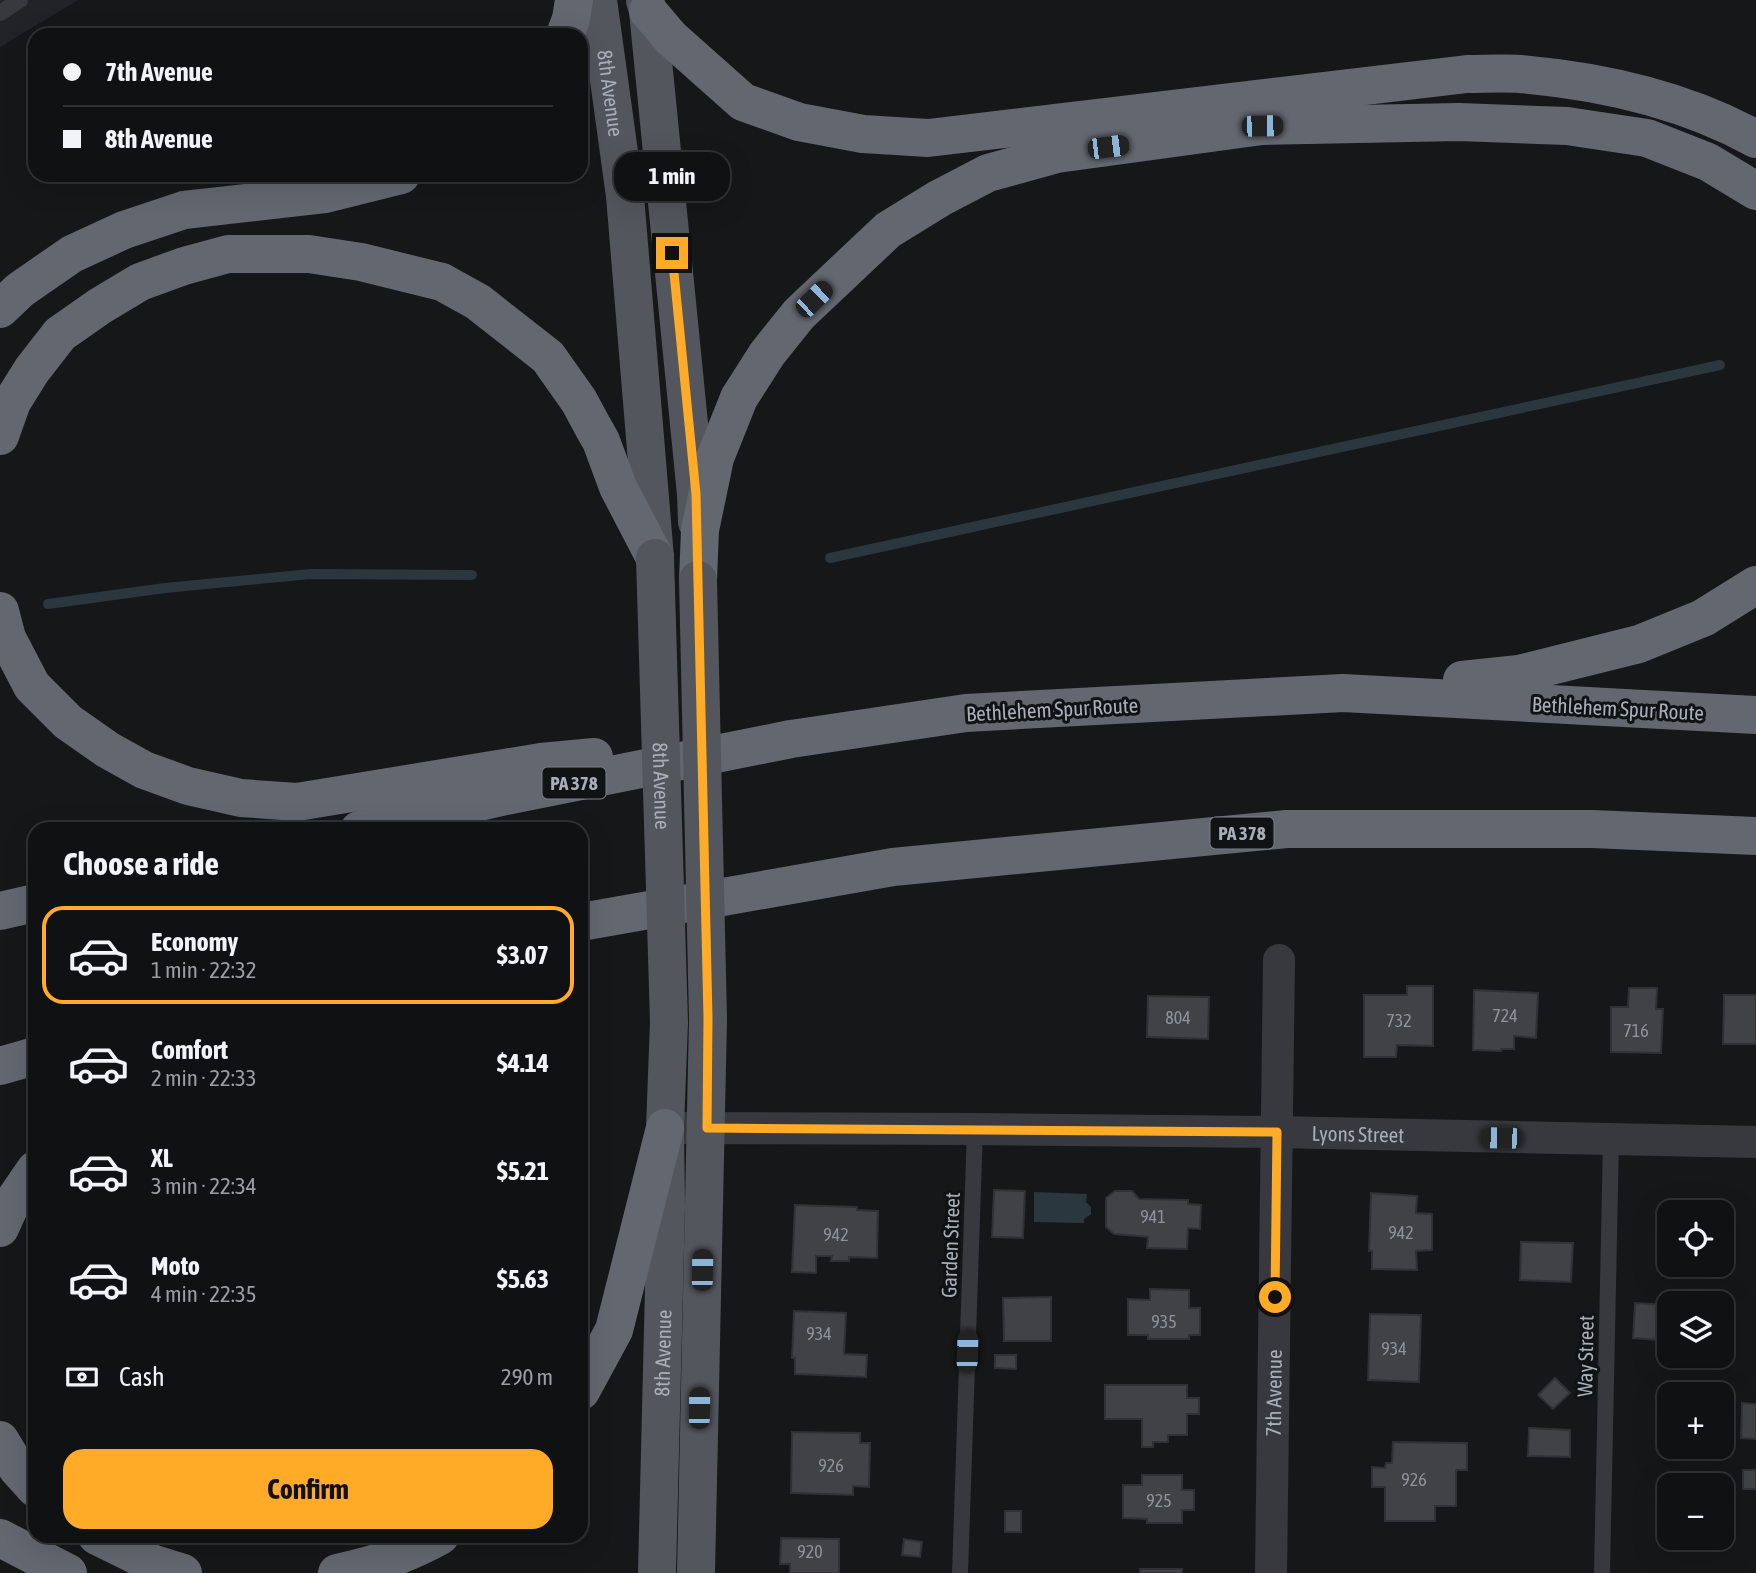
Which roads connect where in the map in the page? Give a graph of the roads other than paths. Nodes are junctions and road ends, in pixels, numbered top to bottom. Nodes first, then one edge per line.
1 (20, 0) edge
2 (574, 0) edge
3 (598, 0) edge
4 (646, 6) edge
5 (0, 13) edge
6 (568, 28) edge
7 (1756, 139) edge
8 (373, 182) edge
9 (1756, 191) edge
10 (0, 309) edge
11 (0, 436) edge
12 (655, 558) junction
13 (698, 580) junction
14 (1756, 584) edge
15 (0, 611) edge
16 (1343, 693) junction
17 (1756, 715) edge
18 (791, 740) junction
19 (393, 822) edge
20 (1756, 836) edge
21 (893, 867) junction
22 (28, 905) edge
23 (0, 911) edge
24 (588, 921) edge
25 (588, 945) edge
26 (1279, 960) dead end
27 (28, 1058) edge
28 (0, 1066) edge
29 (665, 1128) junction
30 (707, 1128) junction
31 (975, 1129) junction
32 (1277, 1132) junction
33 (1611, 1140) junction
34 (1756, 1142) edge
35 (28, 1180) edge
36 (0, 1228) edge
37 (588, 1378) edge
38 (0, 1440) edge
39 (28, 1480) edge
40 (0, 1538) edge
41 (109, 1543) edge
42 (428, 1543) edge
43 (68, 1573) edge
44 (183, 1573) edge
45 (337, 1573) edge
46 (657, 1573) edge
47 (696, 1573) edge
48 (960, 1573) edge
49 (1271, 1573) edge
50 (1602, 1573) edge

1 - 5 lane
2 - 6 highway
3 - 12 main road, 8th Avenue
4 - 7 highway
4 - 13 main road, 8th Avenue
8 - 10 highway
9 - 13 highway
11 - 12 highway
12 - 29 main road, 8th Avenue, bridge
13 - 30 main road, 8th Avenue, bridge
14 - 16 highway
15 - 18 highway
16 - 17 highway, Bethlehem Spur Route / PA 378
16 - 18 highway, Bethlehem Spur Route / PA 378
18 - 19 highway, Bethlehem Spur Route / PA 378
20 - 21 highway, PA 378
21 - 24 highway, PA 378
21 - 25 highway
22 - 23 highway
26 - 32 street, 7th Avenue
27 - 28 highway
29 - 30 street, Lyons Street
29 - 37 highway
29 - 46 main road, 8th Avenue
30 - 31 street, Lyons Street
30 - 47 main road, 8th Avenue
31 - 32 street, Lyons Street
31 - 48 lane, Garden Street
32 - 33 street, Lyons Street
32 - 49 street, 7th Avenue
33 - 34 street, Lyons Street
33 - 50 lane, Way Street
35 - 36 highway
38 - 39 highway
40 - 43 highway
41 - 44 highway
42 - 45 highway

